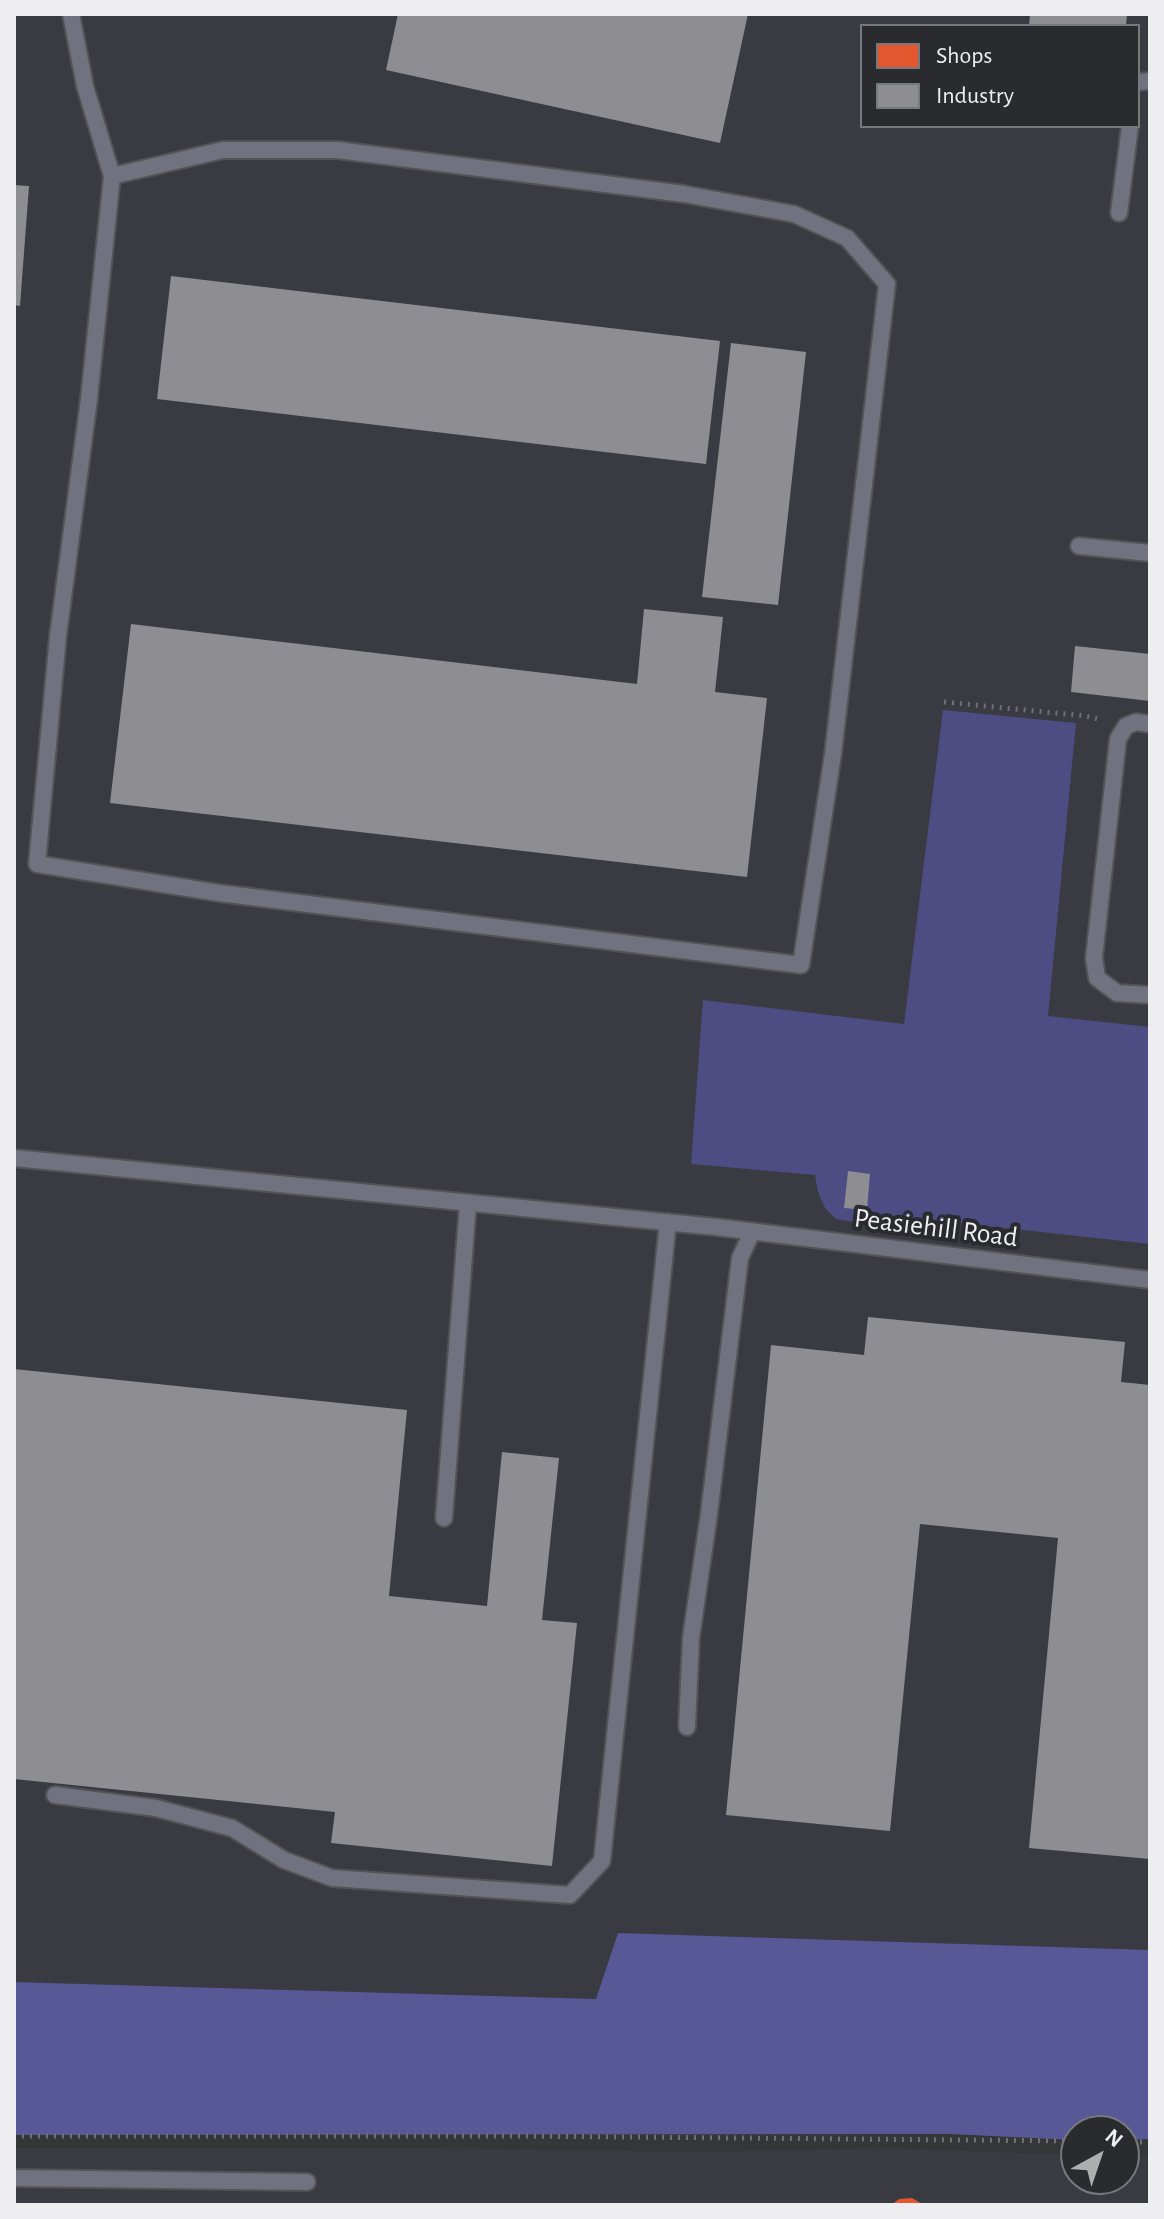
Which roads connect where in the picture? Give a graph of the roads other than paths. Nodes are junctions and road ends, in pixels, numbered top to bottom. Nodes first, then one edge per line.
1 (71, 14) edge
2 (1130, 128) edge
3 (112, 176) junction
4 (1119, 213) dead end
5 (1079, 546) dead end
6 (1150, 553) edge
7 (1150, 724) edge
8 (1150, 995) edge
9 (14, 1158) edge
10 (468, 1203) junction
11 (668, 1222) junction
12 (752, 1232) junction
13 (1150, 1280) edge
14 (444, 1518) dead end
15 (687, 1727) dead end
16 (55, 1795) dead end
17 (14, 2178) edge
18 (307, 2182) dead end

1 - 3 lane
2 - 4 lane
3 - 3 lane
5 - 6 lane
7 - 8 lane
9 - 10 lane, Peasiehill Road
10 - 11 lane, Peasiehill Road
10 - 14 lane
11 - 12 lane, Peasiehill Road
11 - 16 lane
12 - 13 lane, Peasiehill Road
12 - 15 lane
17 - 18 lane

